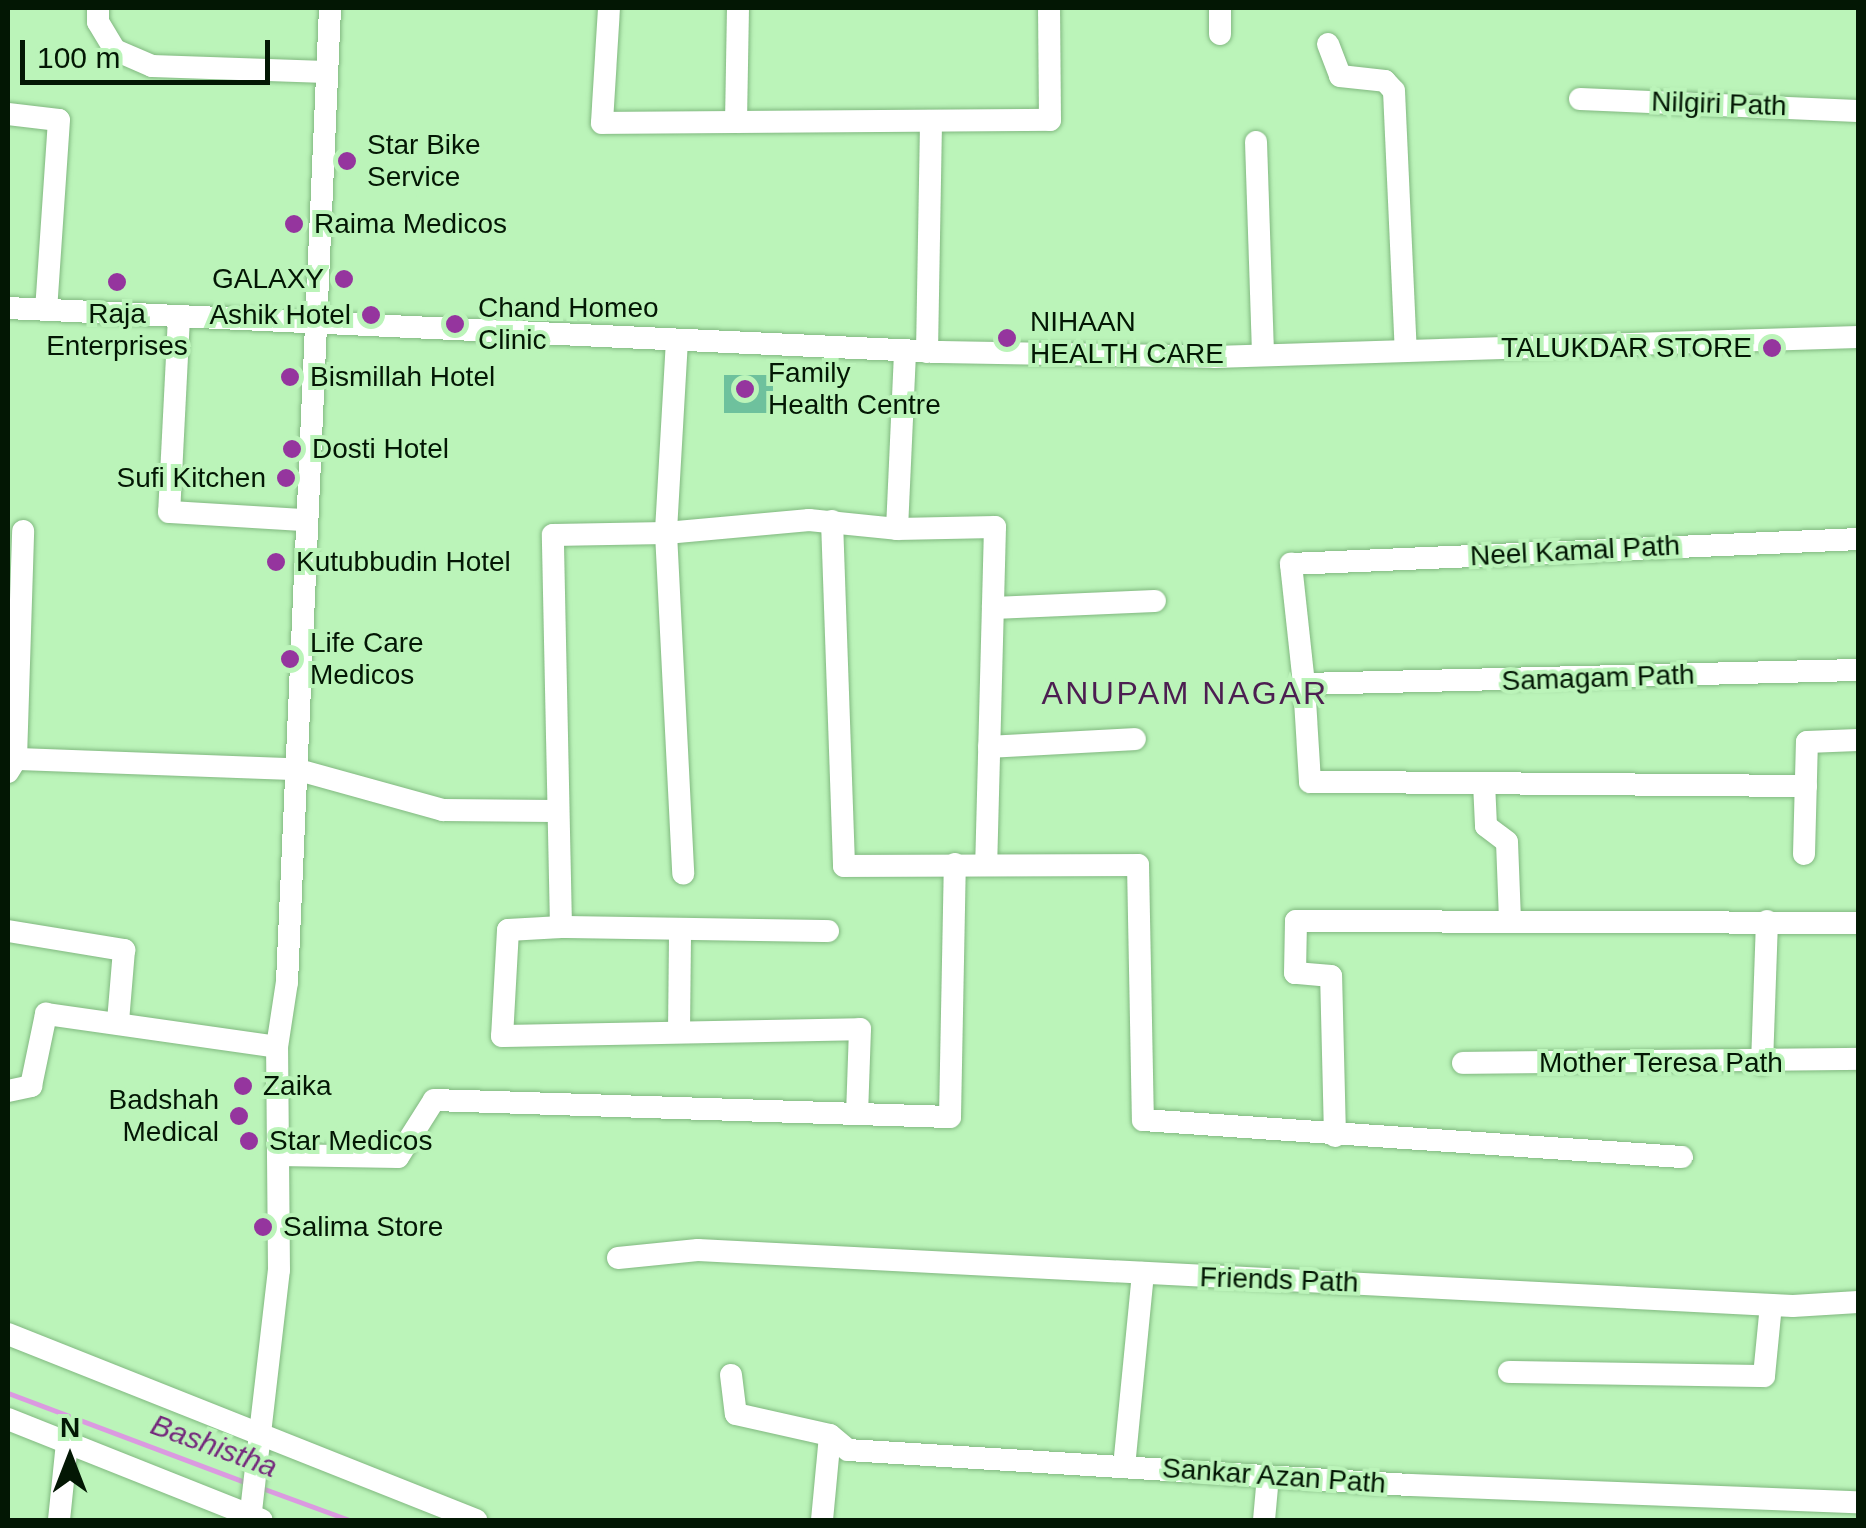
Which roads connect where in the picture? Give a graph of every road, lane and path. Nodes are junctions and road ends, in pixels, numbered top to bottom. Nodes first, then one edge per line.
1 (98, 8) edge
2 (330, 8) edge
3 (609, 8) edge
4 (738, 8) edge
5 (1049, 8) edge
6 (1220, 8) edge
7 (1220, 34) dead end
8 (1328, 44) dead end
9 (326, 72) junction
10 (1580, 99) dead end
11 (1858, 111) edge
12 (8, 114) edge
13 (931, 121) junction
14 (736, 122) junction
15 (1256, 142) dead end
16 (8, 308) edge
17 (46, 310) junction
18 (179, 317) junction
19 (313, 324) junction
20 (1858, 338) edge
21 (676, 340) junction
22 (916, 351) junction
23 (1406, 351) junction
24 (1262, 356) junction
25 (304, 520) junction
26 (832, 521) junction
27 (897, 529) junction
28 (22, 531) dead end
29 (666, 533) junction
30 (1858, 539) edge
31 (1155, 602) dead end
32 (993, 608) junction
33 (1858, 670) edge
34 (1304, 684) junction
35 (1135, 739) dead end
36 (1858, 740) edge
37 (989, 747) junction
38 (12, 765) edge
39 (295, 768) junction
40 (1484, 783) junction
41 (1806, 786) junction
42 (554, 811) junction
43 (1804, 854) dead end
44 (986, 863) junction
45 (955, 864) junction
46 (682, 874) dead end
47 (1510, 918) junction
48 (1767, 922) junction
49 (1858, 923) edge
50 (560, 927) junction
51 (680, 930) junction
52 (8, 931) edge
53 (828, 931) dead end
54 (118, 1022) junction
55 (679, 1032) junction
56 (276, 1047) junction
57 (1858, 1059) edge
58 (1463, 1063) dead end
59 (1762, 1064) junction
60 (8, 1091) edge
61 (857, 1114) junction
62 (1335, 1136) junction
63 (278, 1155) junction
64 (1682, 1157) dead end
65 (618, 1258) dead end
66 (1143, 1274) junction
67 (1858, 1302) edge
68 (1771, 1305) junction
69 (8, 1334) edge
70 (1509, 1372) dead end
71 (730, 1375) dead end
72 (8, 1419) edge
73 (830, 1435) junction
74 (261, 1437) junction
75 (68, 1443) junction
76 (1124, 1467) junction
77 (1268, 1476) junction
78 (1858, 1502) edge
79 (254, 1516) edge
80 (59, 1520) edge
81 (476, 1520) edge
82 (822, 1520) edge
83 (1264, 1520) edge

1 - 9 street
2 - 9 street
3 - 14 street
4 - 14 street
5 - 13 street
6 - 7 street
8 - 23 street
9 - 19 street
10 - 11 street, Nilgiri Path
12 - 17 street
13 - 14 street
13 - 22 street
15 - 24 street
16 - 17 street
17 - 18 street
18 - 19 street
18 - 25 street
19 - 21 street
19 - 25 street
20 - 23 street
21 - 22 street
21 - 29 street
22 - 24 street
22 - 27 street
23 - 24 street
25 - 39 street
26 - 27 street
26 - 29 street
26 - 45 street
27 - 32 street
28 - 38 street
29 - 42 street
29 - 46 street
30 - 34 street, Neel Kamal Path
31 - 32 street
32 - 37 street
33 - 34 street, Samagam Path
34 - 40 street
35 - 37 street
36 - 41 street
37 - 44 street
38 - 39 street
39 - 42 street
39 - 56 street
40 - 41 street
40 - 47 street
41 - 43 street
42 - 50 street
44 - 45 street
44 - 62 street
45 - 61 street
47 - 48 street
47 - 62 street
48 - 49 street
48 - 59 street
50 - 51 street
50 - 55 street
51 - 53 street
51 - 55 street
52 - 54 street
54 - 56 street
54 - 60 street
55 - 61 street
56 - 63 street
57 - 59 street, Mother Teresa Path
58 - 59 street, Mother Teresa Path
61 - 63 street
62 - 64 street
63 - 74 street
65 - 66 street, Friends Path
66 - 68 street, Friends Path
66 - 76 street
67 - 68 street, Friends Path
68 - 70 street
69 - 74 street
71 - 73 street, Sankar Azan Path
72 - 75 street
73 - 76 street, Sankar Azan Path
73 - 82 street
74 - 79 street
74 - 81 street
75 - 79 street
75 - 80 street
76 - 77 street, Sankar Azan Path
77 - 78 street, Sankar Azan Path
77 - 83 street

